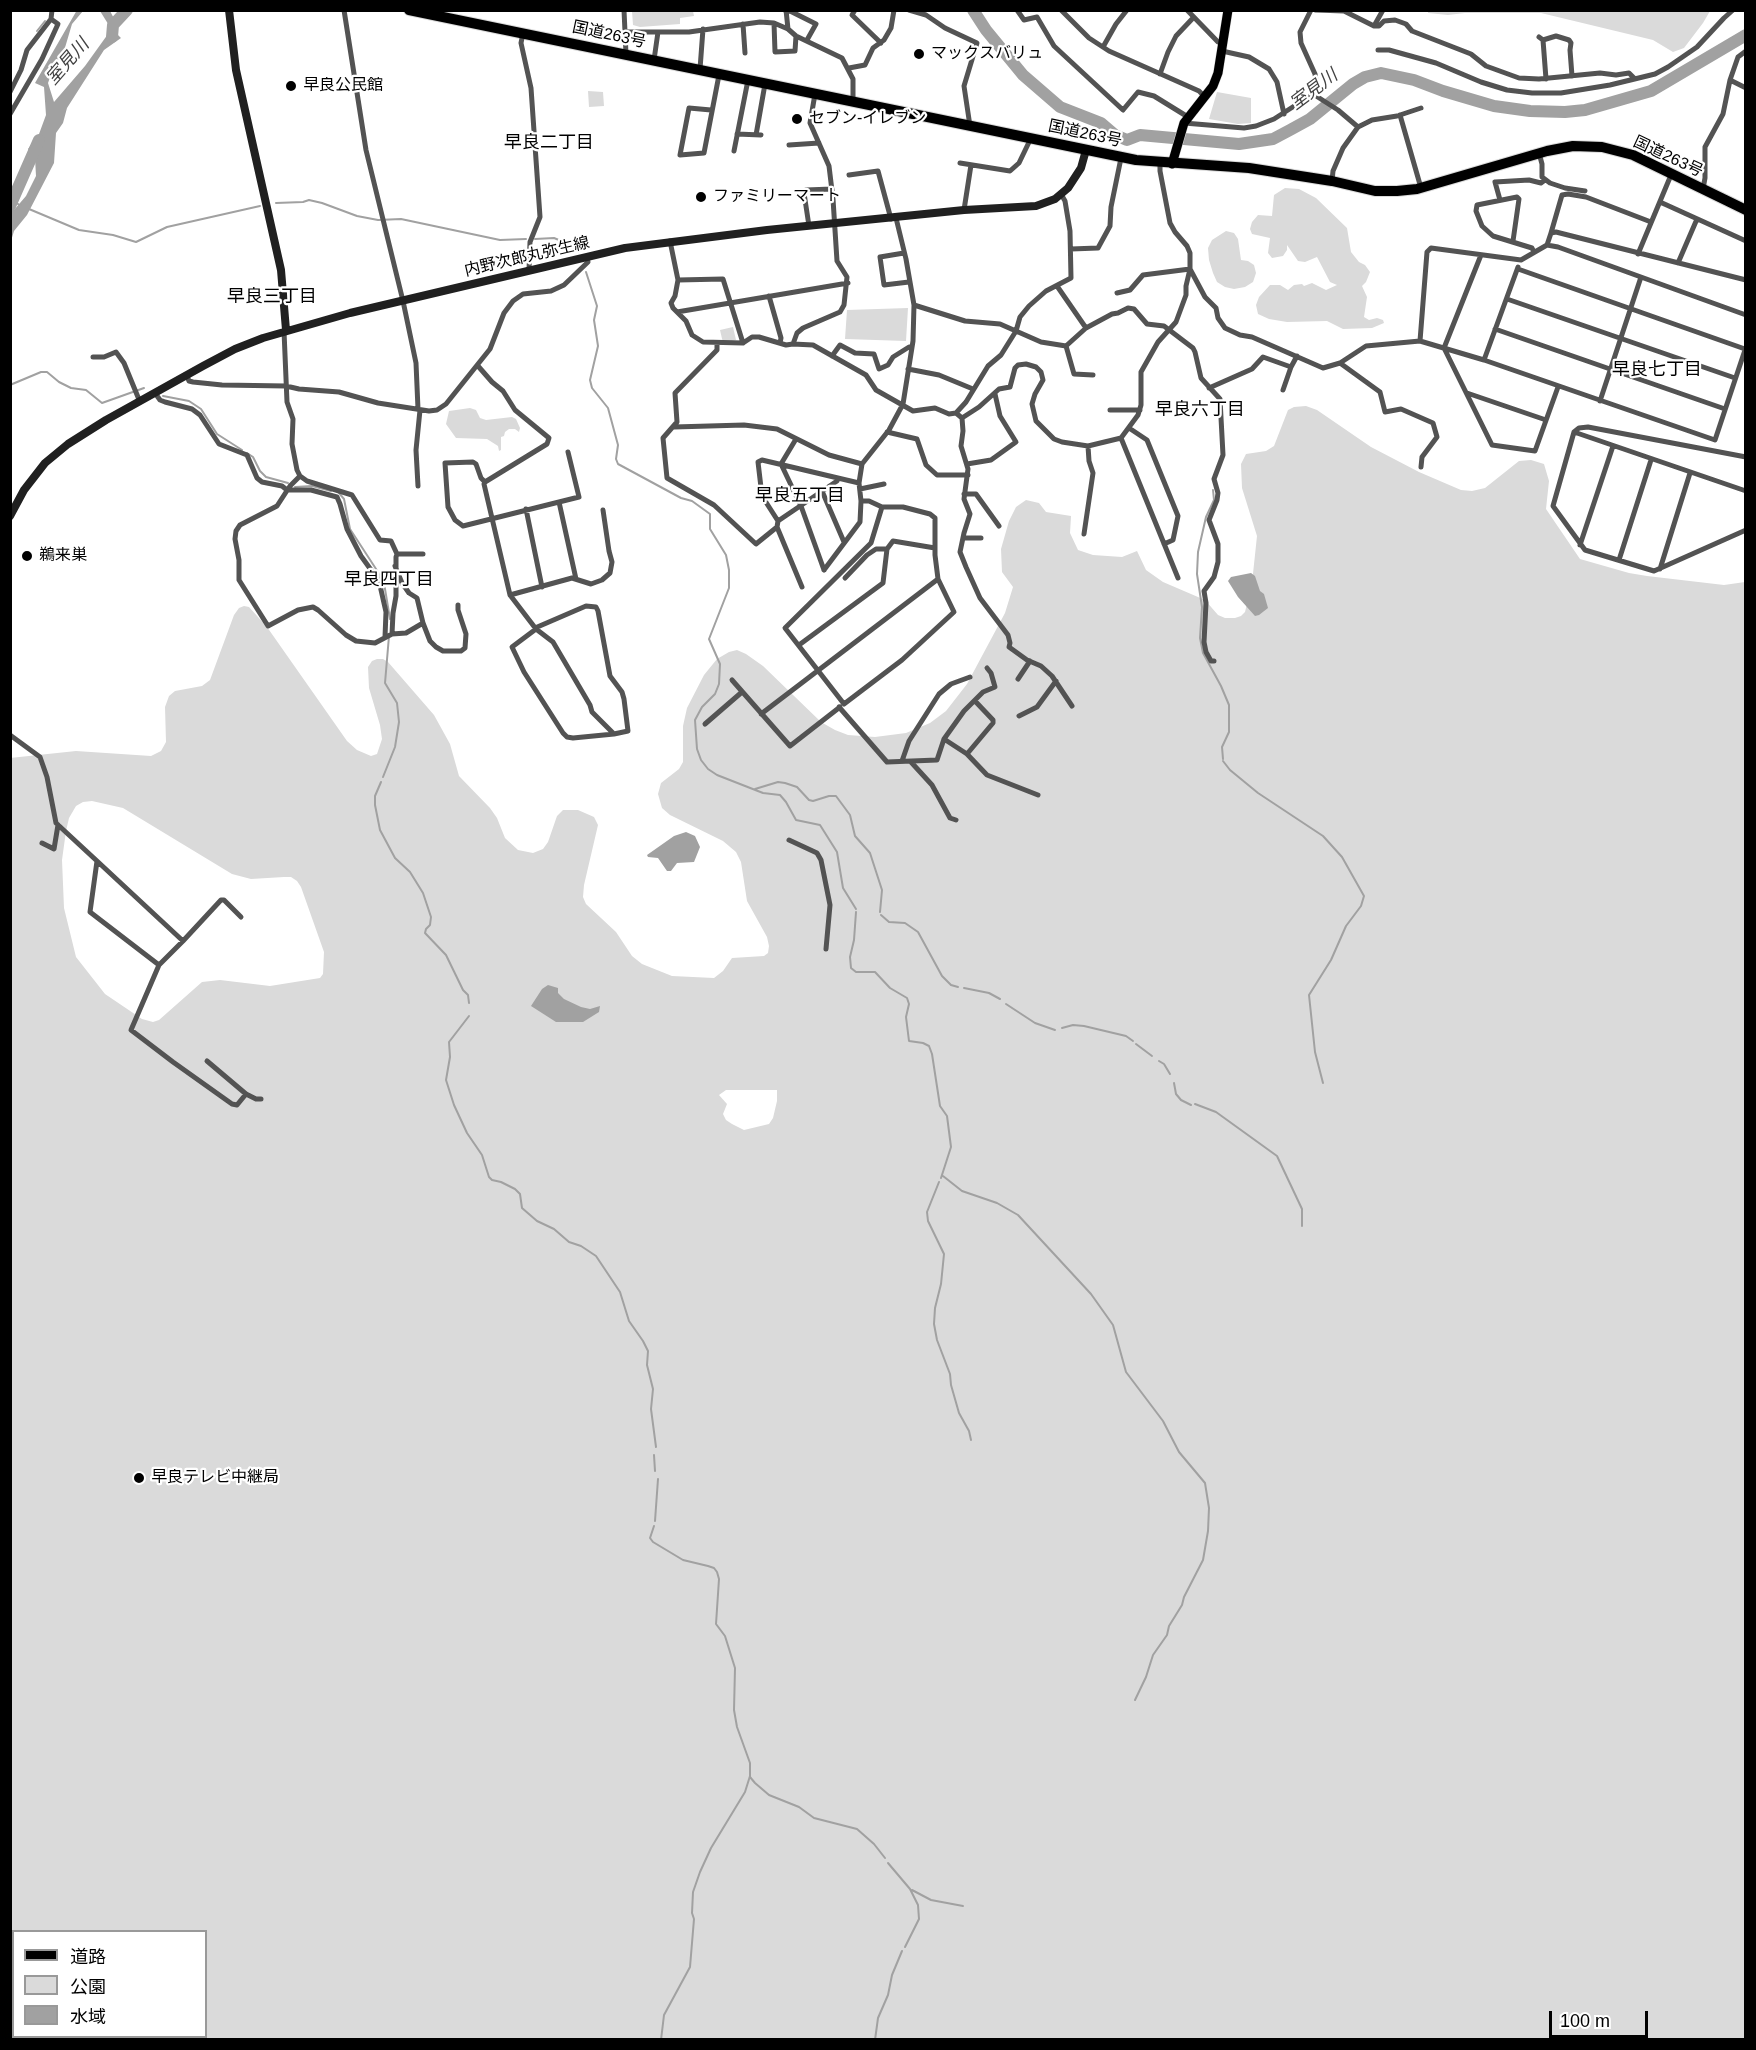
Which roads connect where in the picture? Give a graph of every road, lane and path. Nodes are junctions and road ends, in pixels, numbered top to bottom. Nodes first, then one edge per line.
1 (52, 10) edge
2 (229, 10) edge
3 (344, 10) edge
4 (409, 10) edge
5 (624, 10) edge
6 (855, 10) edge
7 (894, 10) edge
8 (909, 10) edge
9 (1017, 10) edge
10 (1061, 10) edge
11 (1127, 10) edge
12 (1187, 10) edge
13 (1228, 10) edge
14 (1311, 10) edge
15 (1316, 10) edge
16 (1383, 10) edge
17 (1733, 10) edge
18 (786, 11) edge
19 (1193, 18) junction
20 (51, 19) junction
21 (774, 23) junction
22 (743, 24) junction
23 (1374, 26) junction
24 (704, 29) junction
25 (788, 29) junction
26 (626, 32) junction
27 (658, 32) junction
28 (523, 33) junction
29 (796, 36) junction
30 (807, 40) junction
31 (881, 43) junction
32 (1223, 46) junction
33 (1102, 47) junction
34 (1378, 50) dead end
35 (1746, 51) edge
36 (745, 52) dead end
37 (626, 54) junction
38 (654, 60) junction
39 (849, 68) junction
40 (700, 69) junction
41 (719, 73) junction
42 (1160, 74) junction
43 (1572, 76) junction
44 (13, 78) edge
45 (1634, 78) junction
46 (1546, 79) junction
47 (748, 80) junction
48 (1730, 80) junction
49 (765, 84) junction
50 (1746, 88) edge
51 (10, 92) edge
52 (814, 94) junction
53 (1313, 94) junction
54 (1205, 97) junction
55 (853, 100) junction
56 (1421, 108) dead end
57 (711, 110) junction
58 (10, 114) edge
59 (1284, 114) junction
60 (1400, 115) junction
61 (1186, 120) junction
62 (970, 126) junction
63 (1358, 127) junction
64 (737, 134) junction
65 (1031, 138) junction
66 (819, 143) junction
67 (789, 145) dead end
68 (1086, 150) junction
69 (734, 151) dead end
70 (1539, 153) junction
71 (1121, 157) junction
72 (1160, 163) junction
73 (960, 164) dead end
74 (1172, 164) junction
75 (971, 165) junction
76 (1671, 175) junction
77 (849, 176) dead end
78 (1545, 180) junction
79 (1332, 181) junction
80 (1421, 188) junction
81 (832, 189) junction
82 (1702, 189) junction
83 (1586, 191) dead end
84 (1061, 195) junction
85 (1500, 200) junction
86 (1660, 202) junction
87 (964, 210) junction
88 (1746, 210) edge
89 (893, 219) junction
90 (1697, 219) junction
91 (1652, 222) junction
92 (833, 224) junction
93 (809, 226) junction
94 (1551, 233) junction
95 (1746, 241) edge
96 (670, 242) junction
97 (1513, 242) junction
98 (1547, 245) junction
99 (1071, 249) junction
100 (1534, 252) junction
101 (904, 253) junction
102 (1638, 254) junction
103 (1481, 255) junction
104 (587, 257) junction
105 (1521, 260) junction
106 (1678, 264) junction
107 (1190, 269) junction
108 (1518, 269) junction
109 (529, 270) junction
110 (1641, 277) junction
111 (678, 280) junction
112 (1746, 280) edge
113 (909, 282) junction
114 (848, 283) junction
115 (1057, 286) junction
116 (1117, 293) dead end
117 (769, 296) junction
118 (1507, 299) junction
119 (404, 301) junction
120 (731, 302) junction
121 (914, 304) junction
122 (1630, 309) junction
123 (677, 312) junction
124 (1746, 315) edge
125 (1086, 328) junction
126 (285, 330) junction
127 (1169, 330) junction
128 (1495, 330) junction
129 (1016, 331) junction
130 (1621, 339) junction
131 (1420, 341) junction
132 (717, 343) junction
133 (780, 343) junction
134 (743, 344) junction
135 (793, 344) junction
136 (1066, 346) junction
137 (912, 347) junction
138 (1444, 348) junction
139 (1745, 348) edge
140 (832, 356) junction
141 (1297, 356) junction
142 (93, 357) dead end
143 (1484, 360) junction
144 (1340, 363) junction
145 (478, 366) junction
146 (1291, 367) junction
147 (908, 369) junction
148 (1611, 369) junction
149 (1093, 375) dead end
150 (187, 376) junction
151 (1735, 378) junction
152 (286, 386) junction
153 (1558, 387) junction
154 (1209, 388) junction
155 (974, 389) junction
156 (1283, 390) dead end
157 (155, 393) junction
158 (1467, 393) junction
159 (995, 394) junction
160 (137, 399) junction
161 (1600, 401) junction
162 (903, 404) junction
163 (1725, 409) junction
164 (419, 410) junction
165 (1110, 410) dead end
166 (1140, 411) junction
167 (956, 413) junction
168 (962, 418) junction
169 (1546, 420) junction
170 (674, 428) junction
171 (1129, 428) junction
172 (887, 432) junction
173 (1574, 432) junction
174 (1121, 438) junction
175 (796, 439) junction
176 (1715, 440) junction
177 (1089, 446) junction
178 (1613, 446) junction
179 (1712, 450) junction
180 (568, 452) dead end
181 (1746, 457) edge
182 (1651, 460) junction
183 (781, 464) junction
184 (862, 464) junction
185 (967, 464) junction
186 (1421, 467) dead end
187 (1690, 473) junction
188 (968, 475) junction
189 (300, 476) junction
190 (837, 478) junction
191 (485, 482) junction
192 (884, 484) dead end
193 (418, 486) dead end
194 (860, 486) junction
195 (288, 490) junction
196 (822, 491) junction
197 (1746, 491) edge
198 (964, 494) junction
199 (861, 501) junction
200 (559, 502) junction
201 (801, 506) junction
202 (882, 507) junction
203 (526, 509) junction
204 (603, 510) dead end
205 (10, 516) edge
206 (492, 518) junction
207 (777, 524) junction
208 (999, 525) dead end
209 (1746, 530) edge
210 (1084, 534) dead end
211 (964, 538) junction
212 (981, 538) dead end
213 (844, 542) junction
214 (1164, 544) junction
215 (1580, 544) junction
216 (935, 548) junction
217 (887, 549) junction
218 (398, 554) junction
219 (423, 554) dead end
220 (1619, 560) junction
221 (395, 567) junction
222 (1660, 569) junction
223 (845, 578) dead end
224 (1178, 578) dead end
225 (576, 579) junction
226 (938, 579) junction
227 (542, 587) junction
228 (802, 587) dead end
229 (510, 595) junction
230 (458, 604) dead end
231 (423, 622) junction
232 (535, 629) junction
233 (392, 634) junction
234 (385, 638) junction
235 (799, 645) junction
236 (1030, 661) junction
237 (1214, 661) dead end
238 (987, 668) dead end
239 (818, 670) junction
240 (970, 677) dead end
241 (1018, 679) dead end
242 (732, 680) dead end
243 (1056, 681) junction
244 (742, 692) junction
245 (975, 701) junction
246 (841, 706) junction
247 (1072, 706) dead end
248 (761, 714) junction
249 (1019, 716) dead end
250 (705, 724) dead end
251 (614, 734) junction
252 (10, 735) edge
253 (944, 739) junction
254 (967, 754) junction
255 (902, 761) junction
256 (911, 762) junction
257 (1038, 795) dead end
258 (956, 820) dead end
259 (58, 825) junction
260 (789, 840) dead end
261 (42, 843) dead end
262 (97, 861) junction
263 (241, 917) dead end
264 (183, 941) junction
265 (826, 949) dead end
266 (159, 964) junction
267 (207, 1061) dead end
268 (246, 1094) junction
269 (261, 1099) dead end

1 - 20 street
2 - 126 main road
3 - 119 street
4 - 28 highway, 国道263号
5 - 26 street
6 - 31 street
7 - 31 street
8 - 62 street
9 - 61 street
10 - 33 street
11 - 33 street
12 - 19 street
13 - 32 main road
14 - 53 street
15 - 23 street
16 - 23 street
17 - 45 street
18 - 25 street
18 - 30 street
19 - 32 street
19 - 42 street
20 - 44 street
20 - 58 street
21 - 22 street
21 - 25 street
21 - 29 street
22 - 24 street
22 - 36 street
23 - 46 street
24 - 27 street
24 - 40 street
25 - 29 street
26 - 27 street
26 - 37 street
27 - 38 street
28 - 37 highway, 国道263号
28 - 109 street
29 - 30 street
30 - 39 street
31 - 39 street
32 - 54 main road
32 - 59 street
33 - 42 street
34 - 45 street
35 - 48 street
37 - 38 highway, 国道263号
38 - 40 highway, 国道263号
39 - 55 street
40 - 41 highway, 国道263号
41 - 47 highway, 国道263号
41 - 57 street
42 - 54 street
43 - 45 street
43 - 46 street
43 - 46 street
44 - 51 street
47 - 49 highway, 国道263号
47 - 64 street
48 - 50 street
48 - 82 street
49 - 52 highway, 国道263号
49 - 64 street
52 - 55 highway, 国道263号
52 - 66 street
53 - 59 street
53 - 63 street
54 - 61 main road
55 - 62 highway, 国道263号
56 - 60 street
57 - 57 street
59 - 61 street
60 - 63 street
60 - 80 street
61 - 74 main road
62 - 65 highway, 国道263号
63 - 79 street
64 - 69 street
65 - 68 highway, 国道263号
65 - 75 street
66 - 67 street
66 - 81 street
68 - 71 highway, 国道263号
68 - 84 main road
70 - 76 highway, 国道263号
70 - 78 street
70 - 80 highway, 国道263号
71 - 72 highway, 国道263号
71 - 99 street
72 - 74 highway, 国道263号
72 - 107 street
73 - 75 street
74 - 79 highway, 国道263号
75 - 87 street
76 - 82 highway, 国道263号
76 - 86 street
77 - 89 street
78 - 83 street
78 - 85 street
79 - 80 highway, 国道263号
81 - 92 street
81 - 93 street
82 - 88 highway, 国道263号
84 - 87 main road, 内野次郎丸弥生線
84 - 99 street
85 - 97 street
85 - 97 street
86 - 90 street
86 - 91 street
87 - 89 main road, 内野次郎丸弥生線
89 - 92 main road, 内野次郎丸弥生線
89 - 101 street
90 - 95 street
90 - 106 street
91 - 94 street
91 - 102 street
92 - 93 main road, 内野次郎丸弥生線
92 - 114 street
93 - 96 main road, 内野次郎丸弥生線
94 - 98 street
94 - 102 street
96 - 104 main road, 内野次郎丸弥生線
96 - 111 street
97 - 100 street
98 - 100 street
98 - 110 street
99 - 115 street
100 - 105 street
101 - 113 street
101 - 113 street
102 - 106 street
103 - 105 street
103 - 131 street
103 - 138 street
104 - 109 main road, 内野次郎丸弥生線
104 - 145 street
105 - 108 street
106 - 112 street
107 - 116 street
107 - 127 street
107 - 141 street
108 - 118 street
108 - 122 street
109 - 119 main road, 内野次郎丸弥生線
110 - 122 street
110 - 124 street
111 - 120 street
111 - 123 street
113 - 121 street
114 - 117 street
114 - 135 street
115 - 125 street
115 - 129 street
117 - 120 street
117 - 133 street
118 - 128 street
118 - 130 street
119 - 126 main road, 内野次郎丸弥生線
119 - 164 street
120 - 123 street
120 - 134 street
121 - 129 street
121 - 137 street
122 - 130 street
122 - 139 street
123 - 132 street
125 - 127 street
125 - 136 street
126 - 150 main road, 内野次郎丸弥生線
126 - 152 street
127 - 154 street
127 - 166 street
128 - 143 street
128 - 148 street
129 - 136 street
129 - 155 street
130 - 148 street
130 - 151 street
131 - 138 street
131 - 144 street
132 - 134 street
132 - 170 street
133 - 134 street
133 - 135 street
135 - 140 street
136 - 149 street
137 - 140 street
137 - 147 street
138 - 143 street
138 - 158 street
139 - 151 street
140 - 162 street
141 - 144 street
141 - 146 street
142 - 160 street
143 - 153 street
144 - 186 street
145 - 164 street
145 - 191 street
146 - 154 street
146 - 156 street
147 - 155 street
147 - 162 street
148 - 161 street
148 - 163 street
150 - 152 street
150 - 157 main road, 内野次郎丸弥生線
151 - 163 street
152 - 164 street
152 - 189 street
153 - 161 street
153 - 169 street
154 - 237 street
155 - 167 street
157 - 160 main road, 内野次郎丸弥生線
157 - 195 street
158 - 169 street
158 - 169 street
159 - 168 street
159 - 177 street
159 - 185 street
160 - 205 main road, 内野次郎丸弥生線
161 - 176 street
162 - 167 street
162 - 172 street
163 - 176 street
164 - 193 street
165 - 166 street
166 - 171 street
167 - 168 street
168 - 185 street
170 - 175 street
170 - 207 street
171 - 174 street
171 - 214 street
172 - 184 street
172 - 188 street
173 - 178 street
173 - 179 street
173 - 215 street
174 - 177 street
174 - 214 street
175 - 183 street
175 - 184 street
176 - 179 street
177 - 210 street
178 - 182 street
178 - 215 street
179 - 181 street
180 - 200 street
182 - 187 street
182 - 220 street
183 - 190 street
183 - 201 street
183 - 207 street
184 - 194 street
185 - 188 street
187 - 197 street
187 - 222 street
188 - 198 street
189 - 195 street
189 - 218 street
190 - 194 street
190 - 196 street
191 - 206 street
191 - 206 street
192 - 194 street
194 - 199 street
195 - 234 street
195 - 234 street
196 - 201 street
196 - 213 street
198 - 208 street
198 - 211 street
199 - 202 street
199 - 213 street
200 - 203 street
200 - 225 street
201 - 207 street
201 - 213 street
202 - 216 street
202 - 235 street
203 - 206 street
203 - 227 street
204 - 225 street
206 - 229 street
207 - 228 street
209 - 222 street
211 - 212 street
211 - 236 street
214 - 224 street
215 - 220 street
216 - 217 street
216 - 226 street
217 - 223 street
217 - 235 street
218 - 219 street
218 - 221 street
220 - 222 street
221 - 231 street
221 - 233 street
225 - 227 street
226 - 239 street
226 - 246 street
227 - 229 street
229 - 232 street
230 - 231 street
231 - 233 street
232 - 251 street
232 - 251 street
232 - 251 street
233 - 234 street
235 - 239 street
236 - 241 street
236 - 243 street
238 - 245 street
239 - 246 street
239 - 248 street
240 - 255 street
242 - 244 street
243 - 247 street
243 - 249 street
244 - 248 street
244 - 250 street
245 - 253 street
245 - 254 street
246 - 248 street
246 - 255 street
252 - 259 street
253 - 254 street
253 - 256 street
254 - 257 street
255 - 256 street
256 - 258 street
259 - 261 street
259 - 262 street
260 - 265 street
262 - 264 street
262 - 266 street
263 - 264 street
264 - 266 street
266 - 268 street
267 - 268 street
268 - 269 street

